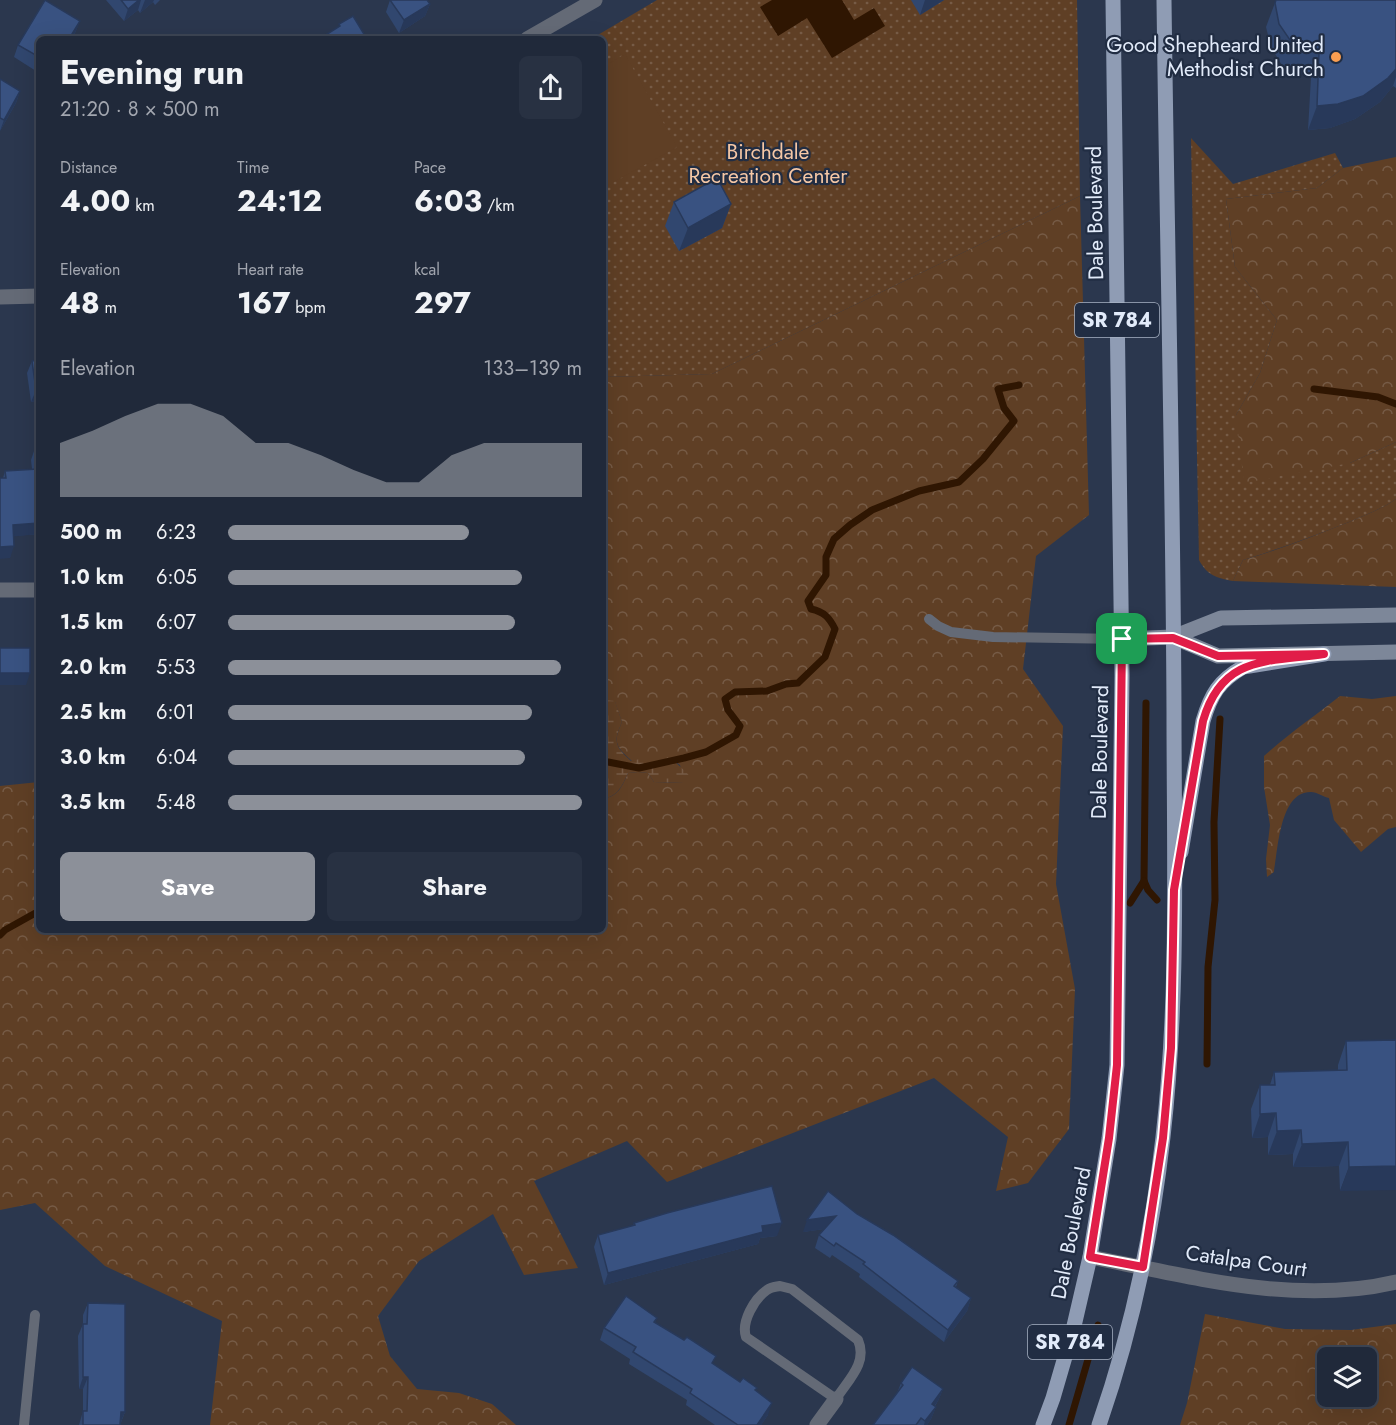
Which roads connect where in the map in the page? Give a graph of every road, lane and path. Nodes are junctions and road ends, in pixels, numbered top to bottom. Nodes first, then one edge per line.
1 (595, 0) edge
2 (1113, 0) edge
3 (1164, 0) edge
4 (532, 36) edge
5 (36, 296) edge
6 (0, 297) edge
7 (0, 590) edge
8 (36, 590) edge
9 (1396, 615) edge
10 (929, 619) dead end
11 (1173, 638) junction
12 (1122, 639) junction
13 (1396, 652) edge
14 (1324, 654) junction
15 (1174, 890) junction
16 (1090, 1257) junction
17 (1143, 1267) junction
18 (1396, 1282) edge
19 (35, 1315) dead end
20 (836, 1399) junction
21 (24, 1425) edge
22 (817, 1425) edge
23 (1043, 1425) edge
24 (1099, 1425) edge

1 - 4 street
2 - 12 main road, Dale Boulevard / SR 784
3 - 11 main road, SR 784
5 - 6 street
7 - 8 street
9 - 11 main road
10 - 12 lane
11 - 12 main road
11 - 14 main road
11 - 15 main road, SR 784
12 - 16 main road, Dale Boulevard / SR 784
13 - 14 main road
14 - 15 main road
15 - 17 main road, SR 784
16 - 17 street, Catalpa Court
16 - 23 main road, Dale Boulevard / SR 784
17 - 18 street, Catalpa Court
17 - 24 main road, SR 784
19 - 21 lane
20 - 20 lane
20 - 22 street

